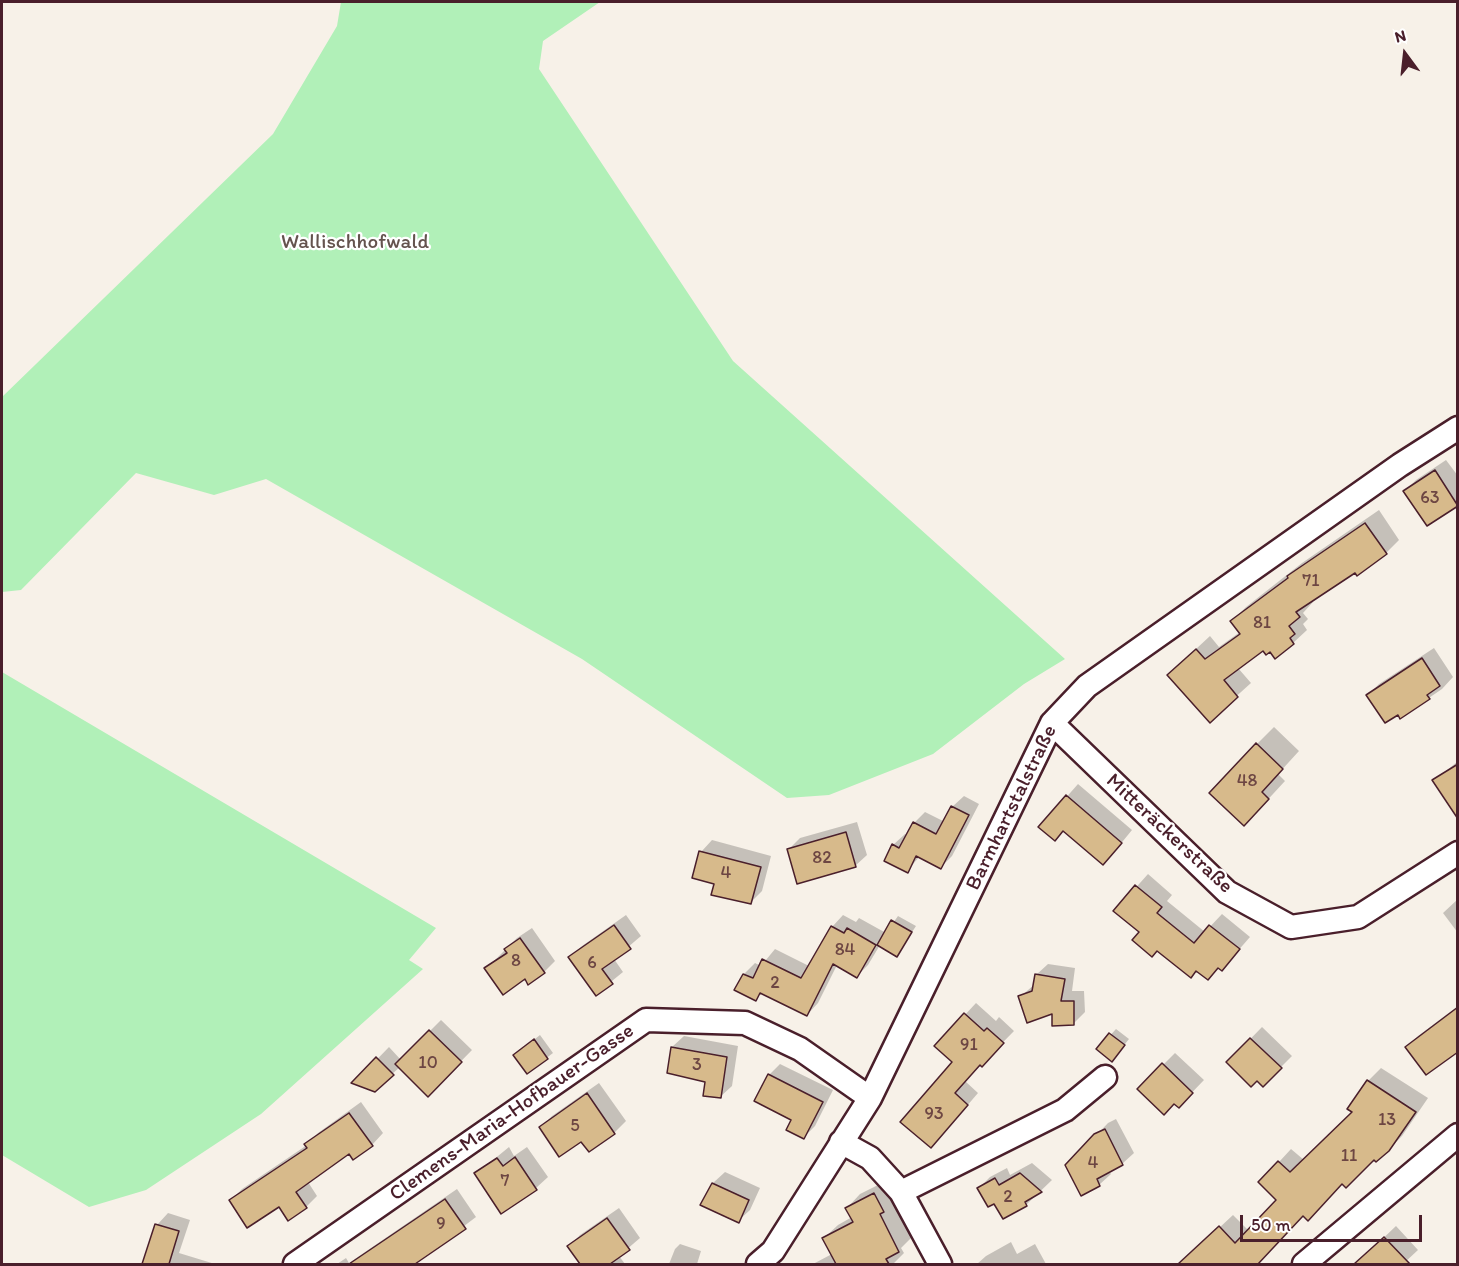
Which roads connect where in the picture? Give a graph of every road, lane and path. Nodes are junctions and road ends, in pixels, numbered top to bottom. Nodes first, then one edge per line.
1 (1458, 428) edge
2 (1052, 723) junction
3 (1458, 853) edge
4 (1105, 1077) dead end
5 (870, 1098) junction
6 (1458, 1135) edge
7 (841, 1142) junction
8 (902, 1192) junction
9 (295, 1264) edge
10 (758, 1264) edge
11 (939, 1264) edge
12 (1304, 1264) edge

1 - 2 street, Barmhartstalstraße
2 - 3 street, Mitteräckerstraße
2 - 5 street, Barmhartstalstraße
4 - 8 street
5 - 7 street, Barmhartstalstraße
5 - 9 street, Clemens-Maria-Hofbauer-Gasse
6 - 12 street
7 - 8 street
7 - 10 street, Barmhartstalstraße
8 - 11 street

